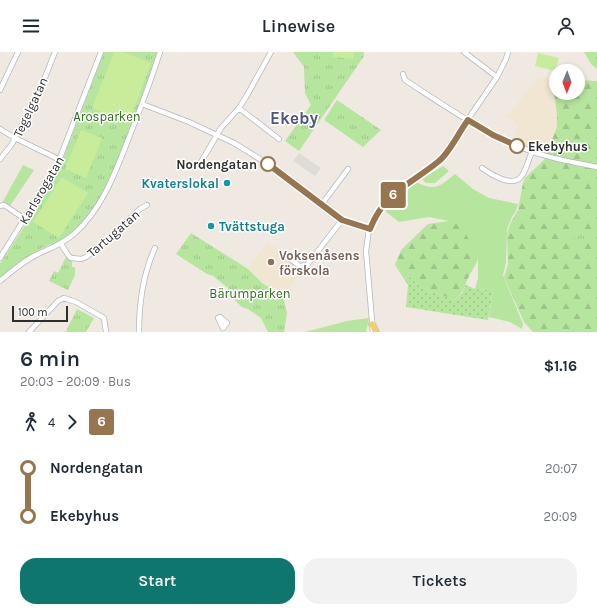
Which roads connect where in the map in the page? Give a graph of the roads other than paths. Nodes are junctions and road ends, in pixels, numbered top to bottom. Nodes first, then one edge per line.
1 (18, 52) edge
2 (55, 52) edge
3 (102, 52) edge
4 (160, 52) edge
5 (271, 52) edge
6 (464, 52) edge
7 (508, 52) edge
8 (403, 74) dead end
9 (497, 77) junction
10 (0, 90) edge
11 (142, 104) junction
12 (239, 108) junction
13 (468, 120) junction
14 (0, 129) edge
15 (217, 134) junction
16 (15, 138) junction
17 (279, 139) dead end
18 (531, 154) dead end
19 (0, 159) edge
20 (60, 160) junction
21 (201, 162) dead end
22 (597, 167) edge
23 (482, 168) dead end
24 (348, 169) dead end
25 (322, 204) junction
26 (147, 205) dead end
27 (1, 206) edge
28 (25, 219) junction
29 (342, 220) junction
30 (370, 229) junction
31 (61, 244) junction
32 (155, 248) dead end
33 (284, 255) dead end
34 (0, 258) edge
35 (0, 281) edge
36 (372, 324) joint
37 (29, 332) edge
38 (106, 332) edge
39 (139, 332) edge
40 (373, 332) edge

1 - 10 street
2 - 16 street, Tegelgatan
3 - 20 street, Karlsrogatan
4 - 11 street
5 - 12 street
6 - 9 street
7 - 9 street
8 - 13 street
9 - 13 street
11 - 15 street
11 - 31 street
12 - 15 street
12 - 17 street
13 - 22 street
13 - 30 street
14 - 16 street
15 - 21 street
15 - 25 street
16 - 19 street, Tegelgatan
16 - 20 street
18 - 23 street
20 - 28 street, Karlsrogatan
24 - 25 street
25 - 29 street
26 - 31 street, Tartugatan
27 - 28 street
28 - 34 street, Karlsrogatan
29 - 30 street
29 - 33 street
30 - 36 street
31 - 35 street
32 - 39 street
36 - 40 main road
37 - 38 street

